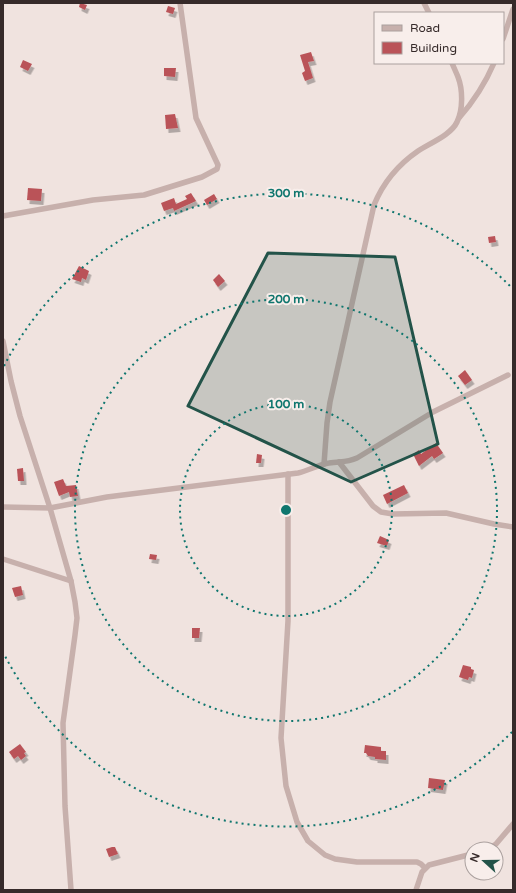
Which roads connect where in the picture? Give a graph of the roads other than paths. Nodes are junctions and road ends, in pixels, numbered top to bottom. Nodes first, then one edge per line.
1 (180, 3) edge
2 (424, 3) edge
3 (513, 9) edge
4 (428, 12) edge
5 (504, 36) edge
6 (452, 64) edge
7 (494, 64) edge
8 (459, 118) junction
9 (3, 216) edge
10 (3, 341) edge
11 (508, 375) dead end
12 (339, 462) junction
13 (324, 464) junction
14 (288, 474) junction
15 (3, 506) edge
16 (50, 508) junction
17 (513, 527) edge
18 (3, 559) edge
19 (71, 581) junction
20 (513, 824) edge
21 (499, 841) edge
22 (464, 856) edge
23 (425, 868) junction
24 (71, 890) edge
25 (416, 890) edge

1 - 9 street
2 - 4 street
3 - 5 street
6 - 8 street
7 - 8 street
8 - 13 street
10 - 16 street
11 - 12 street
12 - 13 street
12 - 17 street
13 - 14 street
14 - 16 street
14 - 23 street
15 - 16 street
16 - 19 street
18 - 19 street
19 - 24 street
20 - 21 street
22 - 23 street
23 - 25 street

